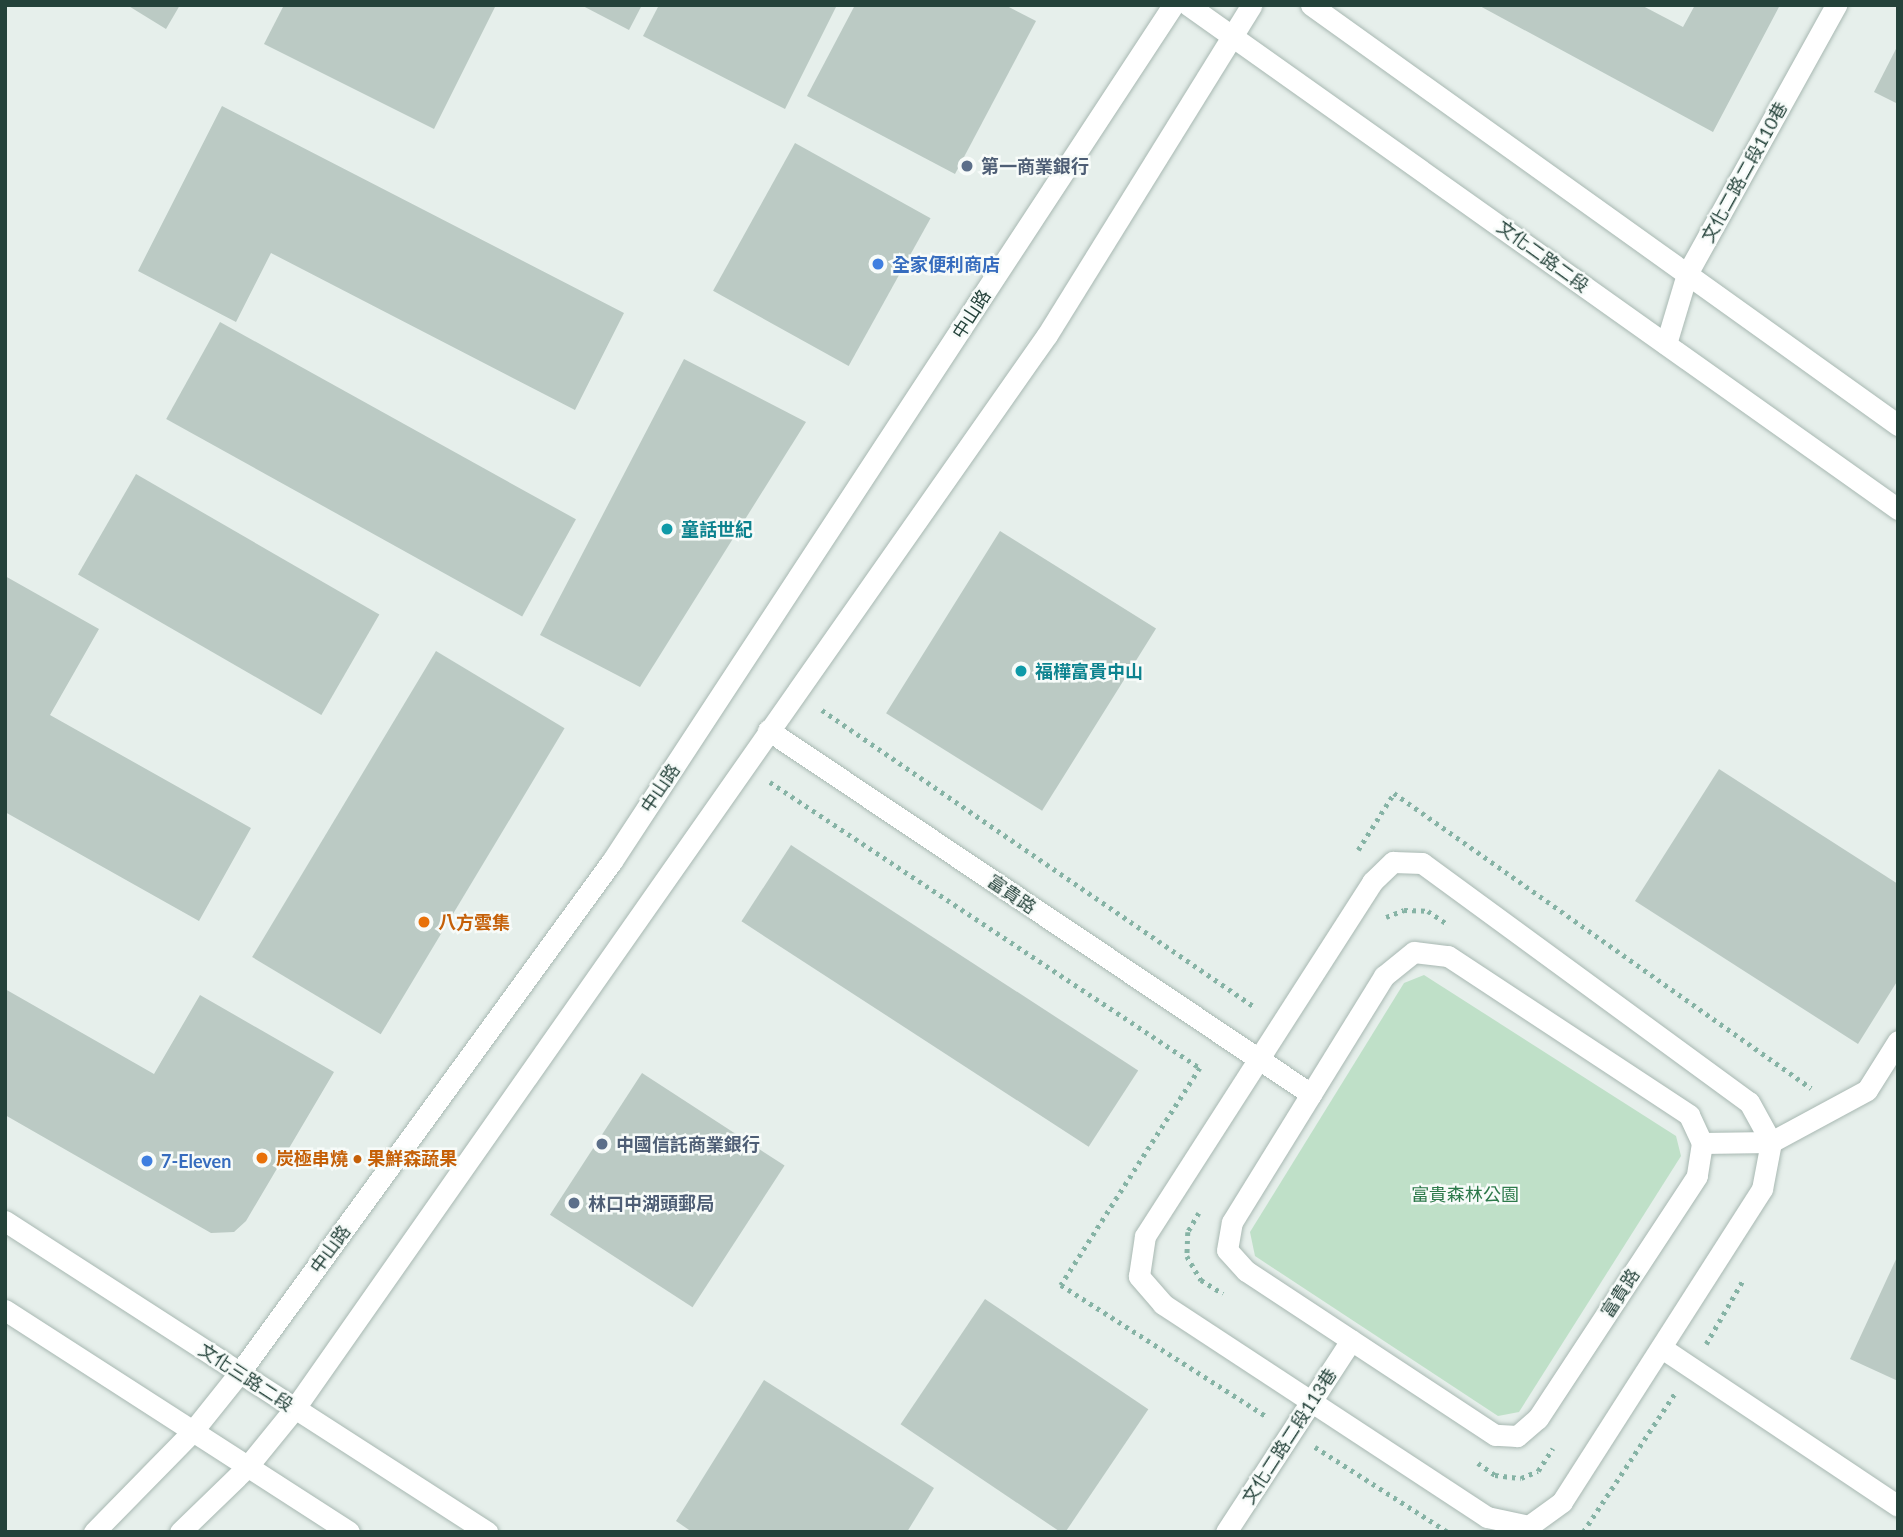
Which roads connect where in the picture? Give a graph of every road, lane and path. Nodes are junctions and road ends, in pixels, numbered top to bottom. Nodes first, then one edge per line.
1 (1173, 5) edge
2 (1188, 5) edge
3 (1252, 5) edge
4 (1311, 5) edge
5 (1836, 5) edge
6 (1235, 36) junction
7 (1687, 275) junction
8 (1666, 344) junction
9 (1898, 425) edge
10 (1898, 509) edge
11 (795, 691) junction
12 (768, 730) junction
13 (743, 765) junction
14 (1351, 861) dead end
15 (1379, 920) dead end
16 (1451, 927) dead end
17 (1265, 998) dead end
18 (1898, 1041) edge
19 (1256, 1059) junction
20 (1311, 1094) junction
21 (1838, 1106) junction
22 (1771, 1142) junction
23 (1702, 1143) junction
24 (1201, 1210) dead end
25 (5, 1221) edge
26 (1234, 1302) dead end
27 (5, 1310) edge
28 (1351, 1340) junction
29 (1662, 1348) junction
30 (240, 1372) junction
31 (1314, 1400) junction
32 (295, 1408) junction
33 (192, 1432) junction
34 (1293, 1433) junction
35 (1561, 1436) dead end
36 (1472, 1460) dead end
37 (247, 1467) junction
38 (1898, 1506) edge
39 (94, 1532) edge
40 (180, 1532) edge
41 (349, 1532) edge
42 (487, 1532) edge
43 (1226, 1532) edge
44 (1448, 1532) edge

1 - 30 main road, 中山路
2 - 6 main road, 文化二路二段
3 - 6 main road
4 - 7 main road
5 - 7 main road, 文化二路二段110巷
6 - 8 main road, 文化二路二段
6 - 11 main road
7 - 8 main road, 文化二路二段110巷
7 - 9 main road
8 - 10 main road, 文化二路二段
11 - 12 main road
11 - 17 path
12 - 13 main road
12 - 19 main road, 富貴路
13 - 32 main road
13 - 34 path
14 - 21 path
15 - 16 path
18 - 21 main road
19 - 20 main road, 富貴路
19 - 22 main road
19 - 31 main road
20 - 23 main road, 富貴路
20 - 28 main road, 富貴路
21 - 22 main road
22 - 23 main road
22 - 29 main road
23 - 28 main road, 富貴路
24 - 26 path
25 - 30 main road, 文化三路二段
27 - 33 main road
28 - 31 main road, 文化二路二段113巷
29 - 31 main road
29 - 38 main road
30 - 32 main road, 文化三路二段
30 - 33 main road, 中山路
31 - 34 main road, 文化二路二段113巷
32 - 37 main road
32 - 42 main road, 文化三路二段
33 - 37 main road
33 - 39 main road, 中山路
34 - 43 main road, 文化二路二段113巷
34 - 44 path
35 - 36 path
37 - 40 main road
37 - 41 main road

